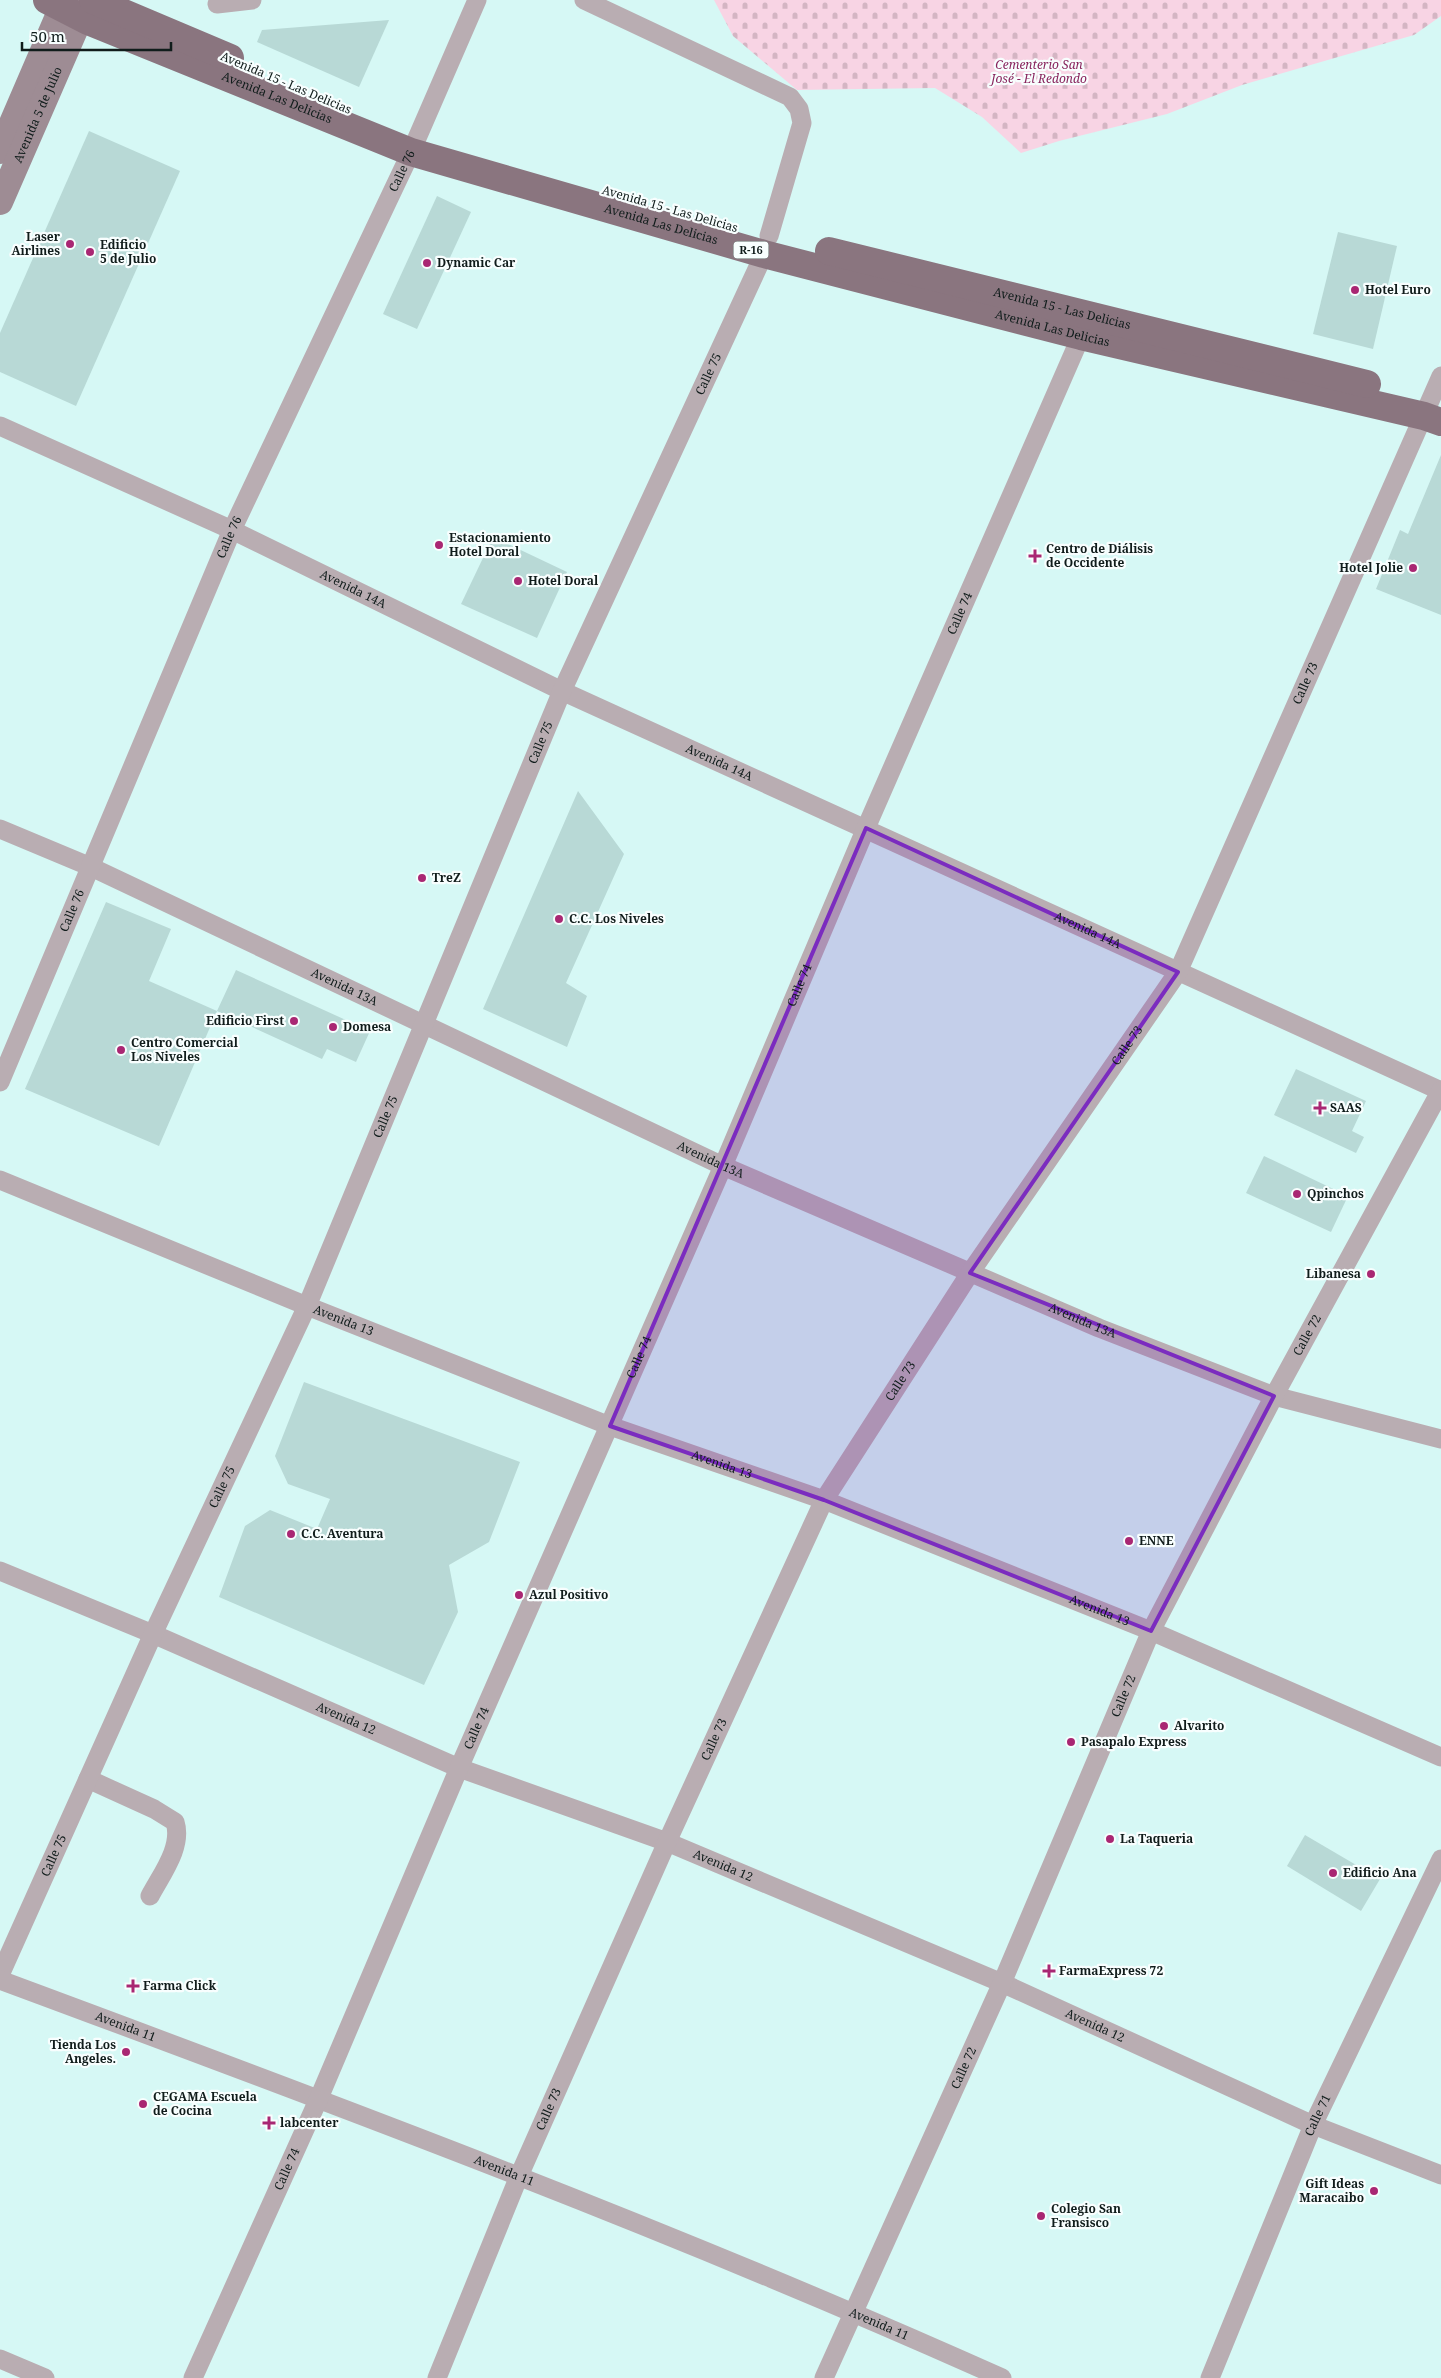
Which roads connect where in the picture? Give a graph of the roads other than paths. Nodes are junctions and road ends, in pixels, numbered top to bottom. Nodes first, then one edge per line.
1 (252, 0) edge
2 (478, 0) edge
3 (584, 0) edge
4 (72, 4) edge
5 (217, 4) dead end
6 (413, 145) junction
7 (0, 151) edge
8 (0, 202) edge
9 (767, 245) junction
10 (1081, 336) junction
11 (1437, 407) edge
12 (0, 426) edge
13 (232, 530) junction
14 (562, 691) junction
15 (866, 828) junction
16 (0, 829) edge
17 (91, 867) junction
18 (1178, 972) junction
19 (424, 1024) junction
20 (0, 1082) edge
21 (1441, 1091) edge
22 (723, 1166) junction
23 (0, 1180) edge
24 (970, 1274) junction
25 (307, 1306) junction
26 (1274, 1396) junction
27 (610, 1426) junction
28 (1441, 1439) edge
29 (824, 1500) junction
30 (0, 1571) edge
31 (1151, 1632) junction
32 (153, 1634) junction
33 (1441, 1758) edge
34 (459, 1768) junction
35 (88, 1779) junction
36 (667, 1842) junction
37 (1441, 1859) edge
38 (150, 1896) dead end
39 (0, 1975) edge
40 (0, 1980) edge
41 (1002, 1983) junction
42 (319, 2098) junction
43 (1313, 2125) junction
44 (1441, 2174) edge
45 (519, 2176) junction
46 (853, 2312) junction
47 (0, 2359) edge
48 (45, 2378) edge
49 (193, 2378) edge
50 (437, 2378) edge
51 (824, 2378) edge
52 (1002, 2378) edge
53 (1210, 2378) edge

1 - 5 street
2 - 6 street, Calle 76
3 - 9 street, Calle 75
4 - 6 main road, Avenida Las Delicias / R-16
4 - 7 main road, Avenida 5 de Julio
4 - 8 main road, Avenida 5 de Julio
6 - 9 main road, Avenida Las Delicias / R-16
6 - 13 street, Calle 76
9 - 10 main road, Avenida Las Delicias / R-16
9 - 11 main road, Avenida 15 - Las Delicias / R-16
9 - 14 street, Calle 75
10 - 11 main road, Avenida Las Delicias / R-16
10 - 15 street, Calle 74
11 - 18 street, Calle 73
12 - 13 street, Avenida 14A
13 - 14 street, Avenida 14A
13 - 17 street, Calle 76
14 - 15 street, Avenida 14A
14 - 19 street, Calle 75
15 - 18 street, Avenida 14A
15 - 22 street, Calle 74
16 - 17 street, Avenida 13A
17 - 19 street, Avenida 13A
17 - 20 street, Calle 76
18 - 21 street, Avenida 14A
18 - 24 street, Calle 73
19 - 22 street, Avenida 13A
19 - 25 street, Calle 75
21 - 26 street, Calle 72
22 - 24 street, Avenida 13A
22 - 27 street, Calle 74
23 - 25 street, Avenida 13
24 - 26 street, Avenida 13A
24 - 29 street, Calle 73
25 - 27 street, Avenida 13
25 - 32 street, Calle 75
26 - 28 street, Avenida 13A
26 - 31 street, Calle 72
27 - 29 street, Avenida 13
27 - 34 street, Calle 74
29 - 31 street, Avenida 13
29 - 36 street, Calle 73
30 - 32 street, Avenida 12
31 - 33 street, Avenida 13
31 - 41 street, Calle 72
32 - 34 street, Avenida 12
32 - 35 street, Calle 75
34 - 36 street, Avenida 12
34 - 42 street, Calle 74
35 - 38 street
35 - 39 street, Calle 75
36 - 41 street, Avenida 12
36 - 45 street, Calle 73
37 - 43 street, Calle 71
40 - 42 street, Avenida 11
41 - 43 street, Avenida 12
41 - 46 street, Calle 72
42 - 45 street, Avenida 11
42 - 49 street, Calle 74
43 - 44 street, Avenida 12
43 - 53 street, Calle 71
45 - 46 street, Avenida 11
45 - 50 street, Calle 73
46 - 51 street, Calle 72
46 - 52 street, Avenida 11
47 - 48 street

